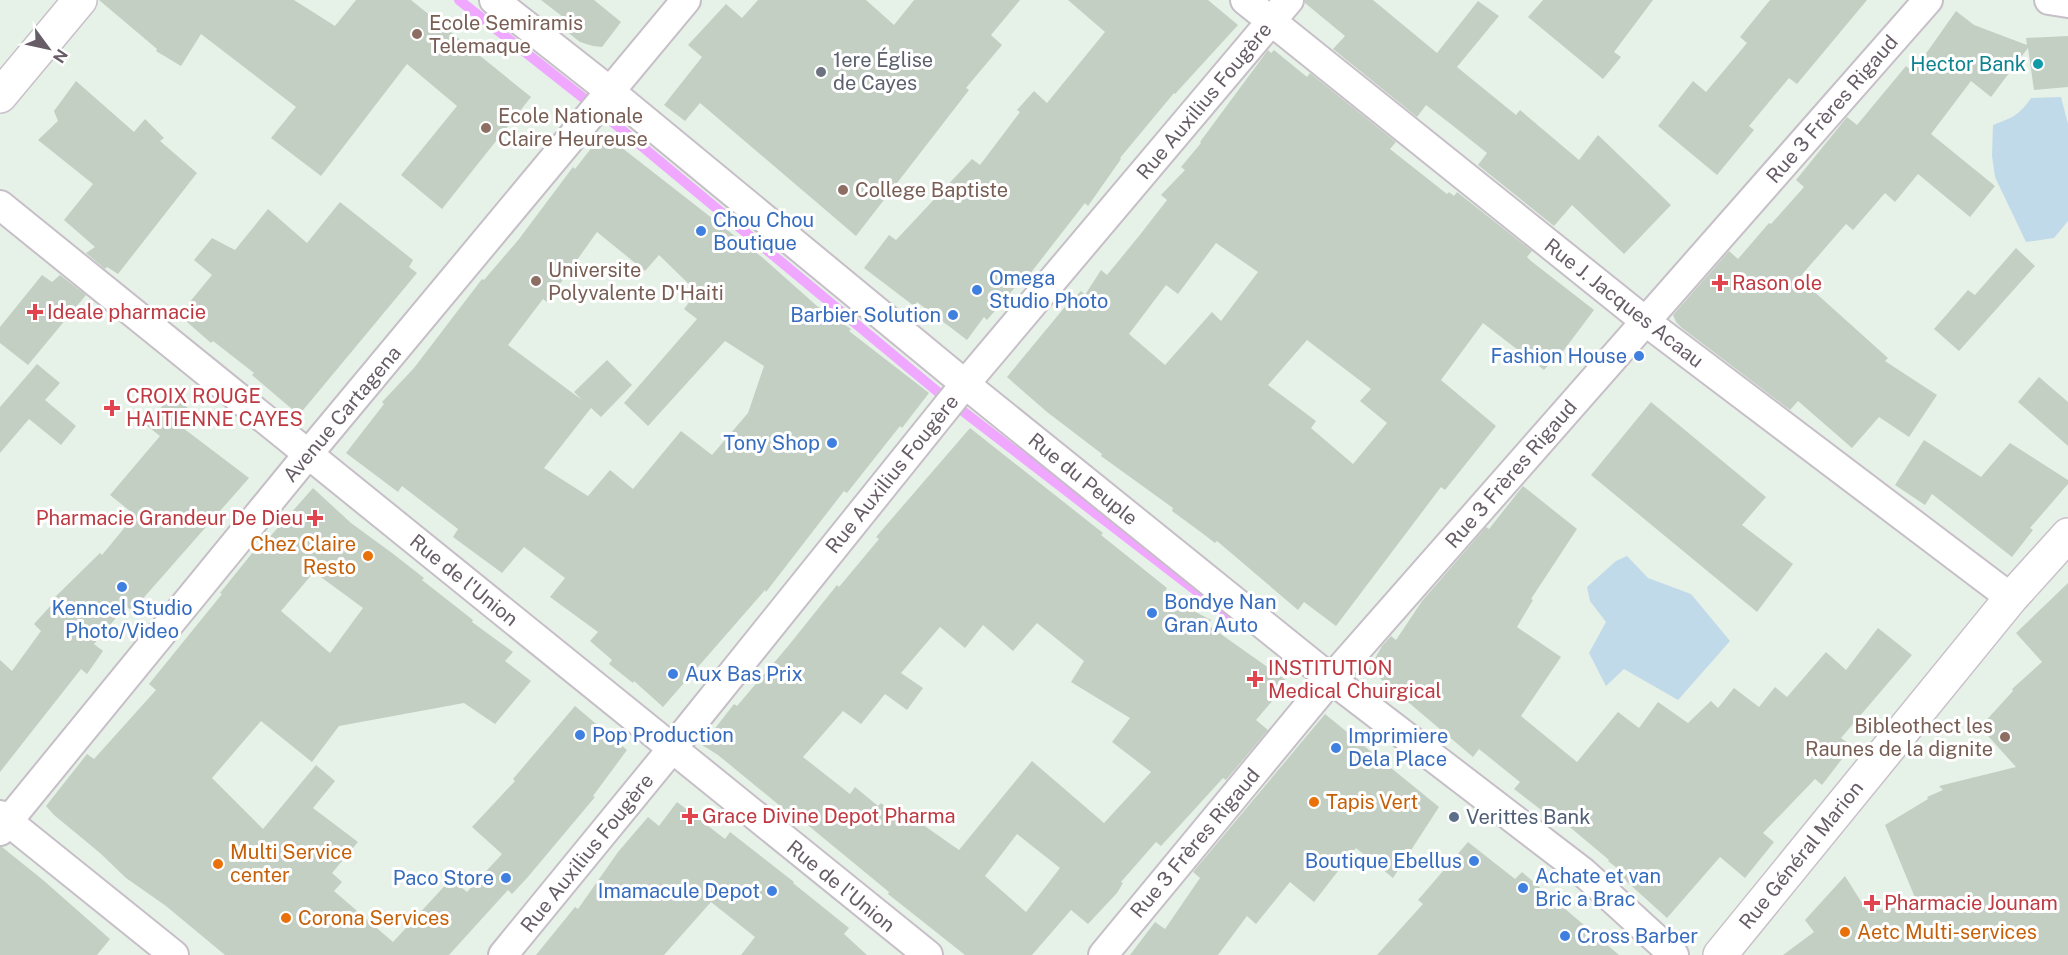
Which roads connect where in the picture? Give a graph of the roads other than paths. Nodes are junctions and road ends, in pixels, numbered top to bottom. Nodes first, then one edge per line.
1 (80, 0) edge
2 (494, 0) edge
3 (686, 0) edge
4 (1245, 0) edge
5 (1289, 0) edge
6 (1928, 0) edge
7 (2049, 0) edge
8 (2068, 3) edge
9 (1271, 22) junction
10 (610, 92) junction
11 (0, 96) edge
12 (0, 205) edge
13 (1645, 321) junction
14 (965, 384) junction
15 (309, 453) junction
16 (2068, 535) edge
17 (2011, 598) junction
18 (1331, 679) junction
19 (671, 750) junction
20 (3, 822) edge
21 (174, 955) edge
22 (503, 955) edge
23 (928, 955) edge
24 (1103, 955) edge
25 (1674, 955) edge
26 (1720, 955) edge

1 - 11 street
2 - 10 street, Rue du Peuple
3 - 10 street, Avenue Cartagena
4 - 9 street, Rue J. Jacques Acaau
5 - 9 street, Rue Auxilius Fougère
6 - 13 street, Rue 3 Frères Rigaud
7 - 8 street
9 - 13 street, Rue J. Jacques Acaau
9 - 14 street, Rue Auxilius Fougère
10 - 14 street, Rue du Peuple
10 - 15 street, Avenue Cartagena
12 - 15 street, Rue de l'Union
13 - 17 street, Rue J. Jacques Acaau
13 - 18 street, Rue 3 Frères Rigaud
14 - 18 street, Rue du Peuple
14 - 19 street, Rue Auxilius Fougère
15 - 19 street, Rue de l'Union
15 - 20 street, Avenue Cartagena
16 - 17 street, Rue Général Marion
17 - 26 street, Rue Général Marion
18 - 24 street, Rue 3 Frères Rigaud
18 - 25 street, Rue du Peuple
19 - 22 street, Rue Auxilius Fougère
19 - 23 street, Rue de l'Union
20 - 21 street

